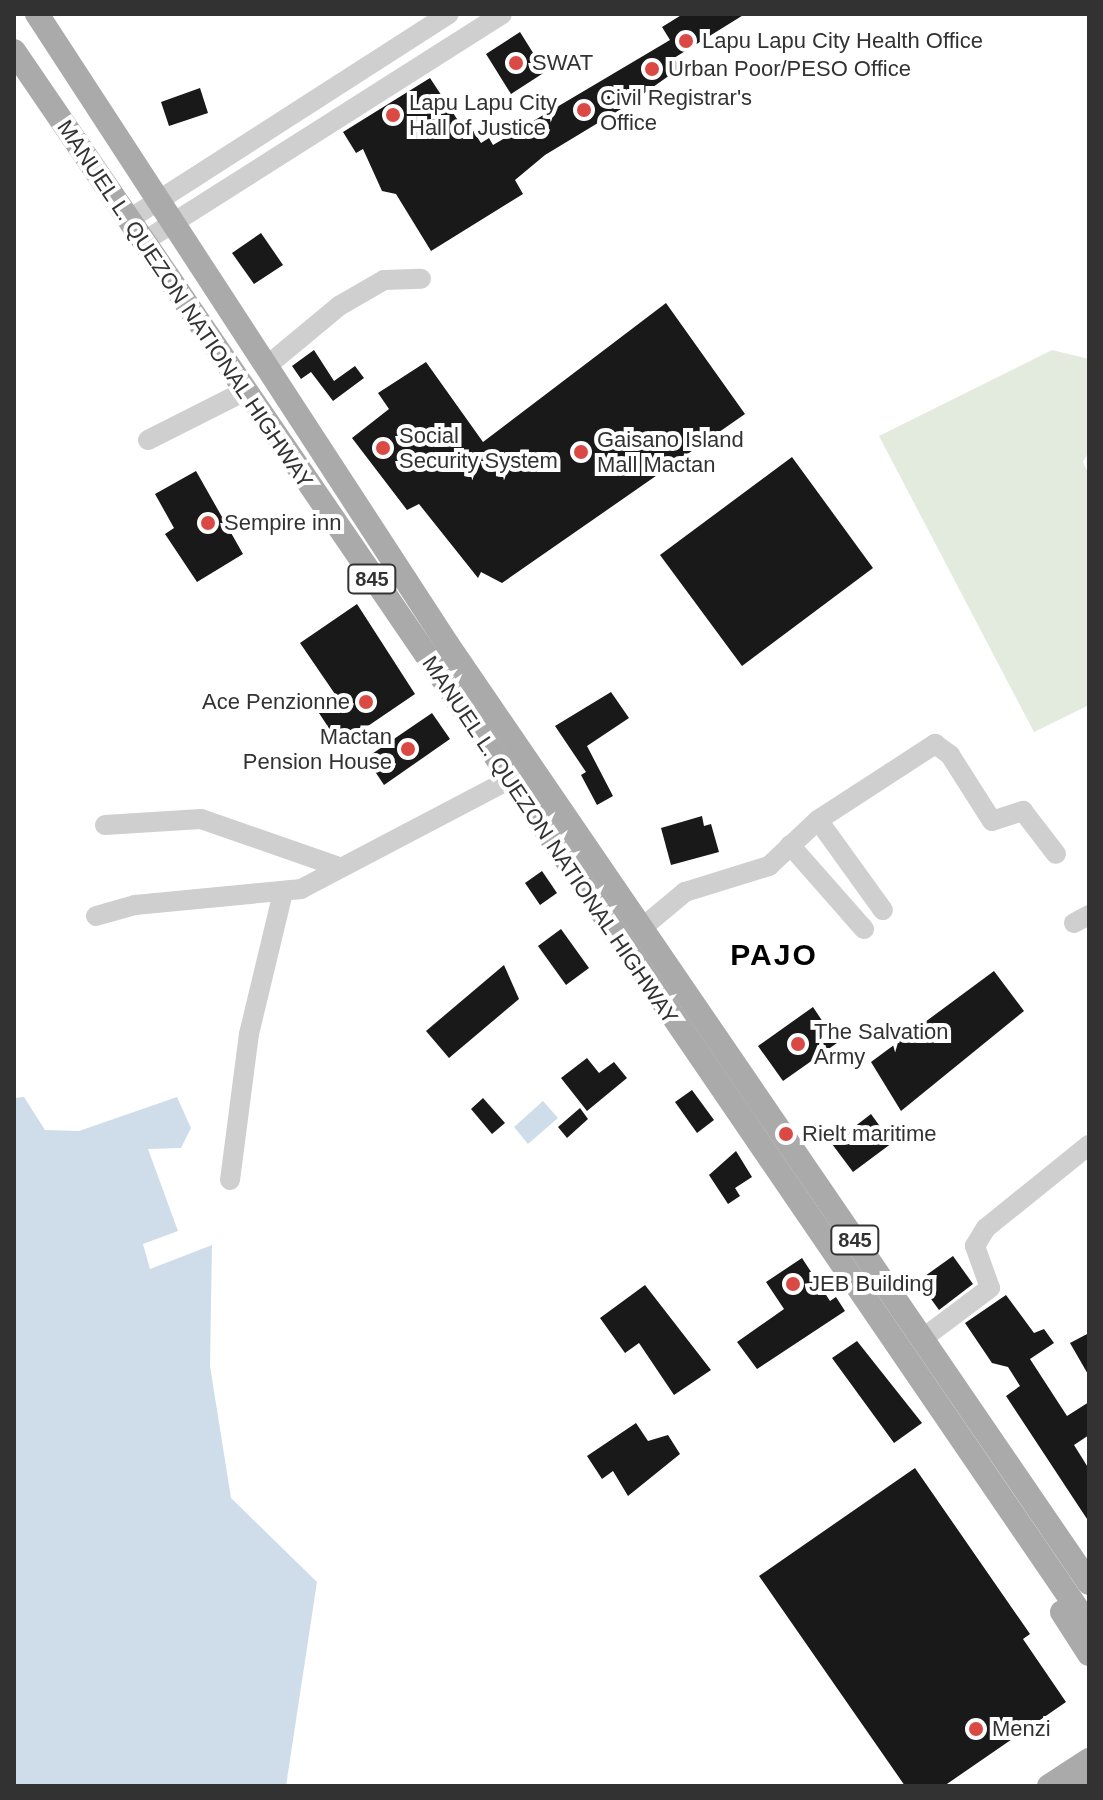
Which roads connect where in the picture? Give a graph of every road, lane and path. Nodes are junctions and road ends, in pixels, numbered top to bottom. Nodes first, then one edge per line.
1 (37, 14) edge
2 (449, 14) edge
3 (502, 14) edge
4 (409, 40) junction
5 (14, 51) edge
6 (425, 60) junction
7 (161, 198) junction
8 (175, 219) junction
9 (128, 220) junction
10 (143, 242) junction
11 (421, 279) dead end
12 (268, 365) junction
13 (243, 392) junction
14 (148, 440) dead end
15 (509, 780) junction
16 (818, 820) junction
17 (105, 825) dead end
18 (790, 845) junction
19 (1056, 854) dead end
20 (336, 866) junction
21 (283, 892) junction
22 (621, 897) junction
23 (883, 910) dead end
24 (96, 916) dead end
25 (601, 916) junction
26 (643, 927) junction
27 (864, 929) dead end
28 (757, 1142) junction
29 (1089, 1145) edge
30 (230, 1180) dead end
31 (922, 1339) junction
32 (1089, 1583) edge
33 (1089, 1626) edge
34 (1089, 1654) edge
35 (1085, 1775) edge
36 (1049, 1786) edge

1 - 7 main road, MANUEL L. QUEZON NATIONAL HIGHWAY / 845
2 - 4 street
3 - 6 street
4 - 6 street
4 - 7 street
5 - 9 main road, MANUEL L. QUEZON NATIONAL HIGHWAY / 845
6 - 8 street
7 - 8 main road, MANUEL L. QUEZON NATIONAL HIGHWAY / 845
7 - 9 street
8 - 10 street
8 - 12 main road, MANUEL L. QUEZON NATIONAL HIGHWAY / 845
9 - 10 main road, MANUEL L. QUEZON NATIONAL HIGHWAY / 845
10 - 13 main road, MANUEL L. QUEZON NATIONAL HIGHWAY / 845
11 - 12 street
12 - 22 main road, MANUEL L. QUEZON NATIONAL HIGHWAY / 845
13 - 14 street
13 - 15 main road, MANUEL L. QUEZON NATIONAL HIGHWAY / 845
15 - 20 street
15 - 25 main road, MANUEL L. QUEZON NATIONAL HIGHWAY / 845
16 - 18 street
16 - 19 street
16 - 23 street
17 - 20 street
18 - 26 street
18 - 27 street
20 - 21 street
21 - 24 street
21 - 30 street
22 - 25 main road
22 - 26 main road, MANUEL L. QUEZON NATIONAL HIGHWAY / 845
25 - 28 main road, MANUEL L. QUEZON NATIONAL HIGHWAY / 845
26 - 31 main road, MANUEL L. QUEZON NATIONAL HIGHWAY / 845
28 - 33 main road, MANUEL L. QUEZON NATIONAL HIGHWAY / 845
28 - 34 main road
29 - 31 street
31 - 32 main road, MANUEL L. QUEZON NATIONAL HIGHWAY / 845
35 - 36 main road

